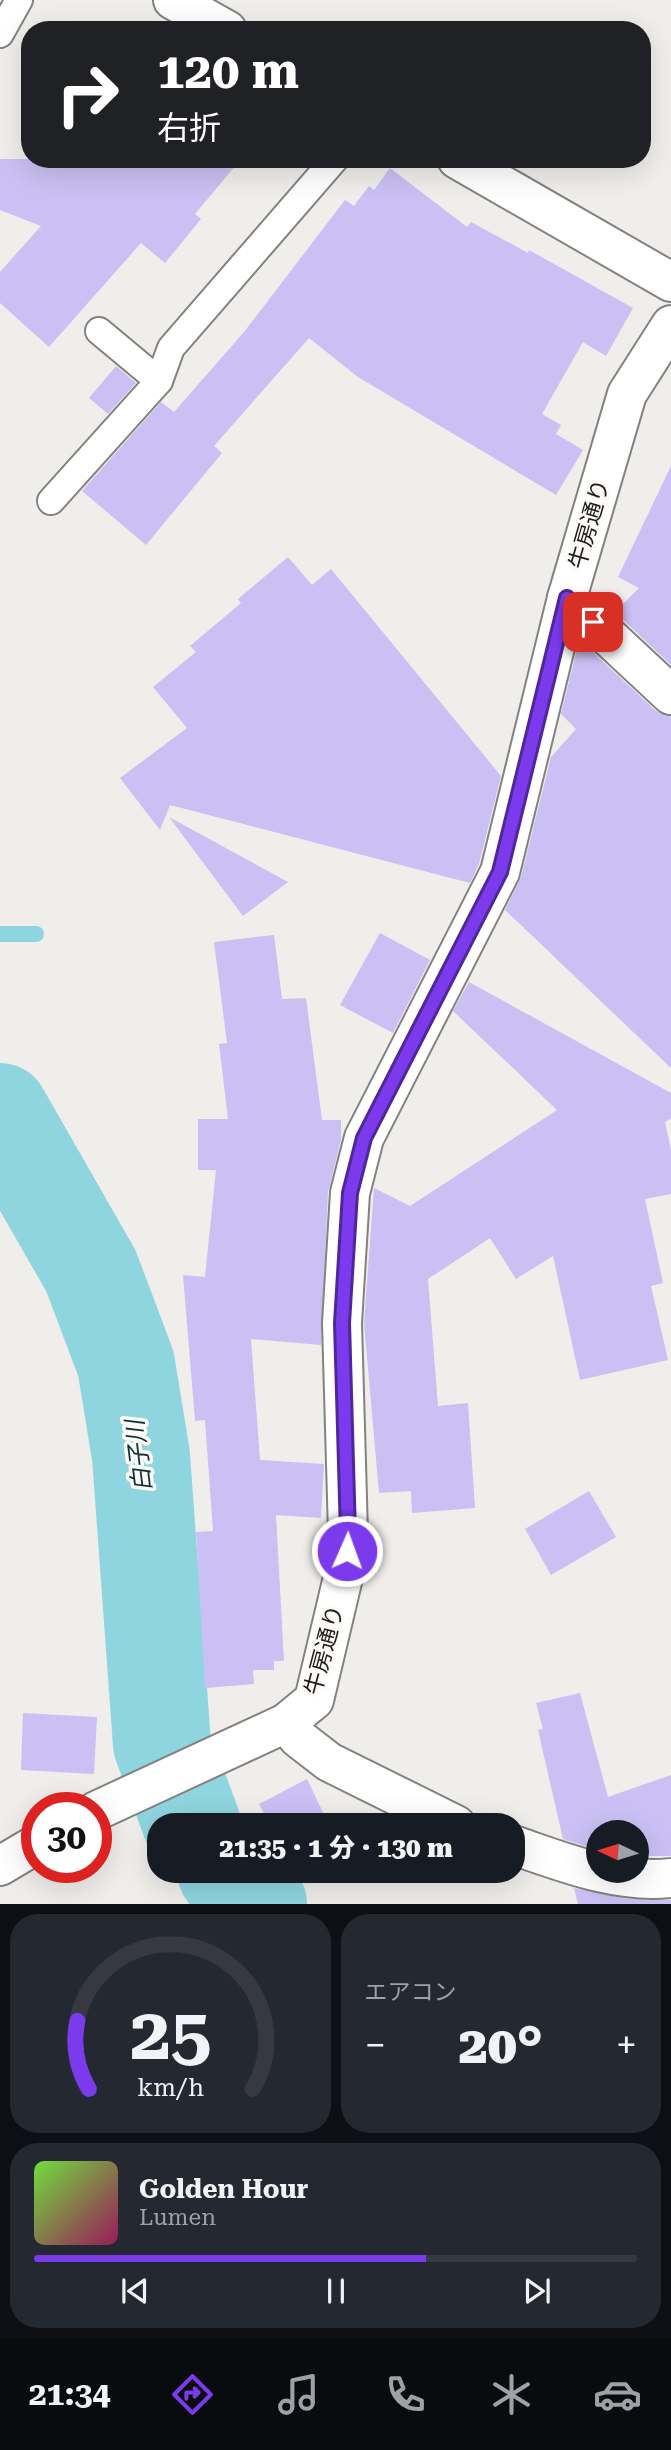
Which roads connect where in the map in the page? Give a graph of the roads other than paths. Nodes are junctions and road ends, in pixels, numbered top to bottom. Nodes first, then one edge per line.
1 (19, 0) edge
2 (173, 0) edge
3 (211, 21) edge
4 (0, 34) edge
5 (327, 168) edge
6 (473, 168) edge
7 (671, 282) edge
8 (671, 325) edge
9 (99, 331) dead end
10 (159, 381) junction
11 (51, 501) dead end
12 (567, 598) junction
13 (671, 695) edge
14 (286, 1723) junction
15 (112, 1803) edge
16 (432, 1813) edge
17 (525, 1849) edge
18 (21, 1854) edge
19 (0, 1866) edge
20 (671, 1878) edge

1 - 4 lane
2 - 3 street
5 - 10 lane
6 - 7 street
8 - 12 street, 牛房通り
9 - 10 lane
10 - 11 lane
12 - 13 street
12 - 14 street, 牛房通り
14 - 15 street, 牛房通り
14 - 16 street
17 - 20 street
18 - 19 street

